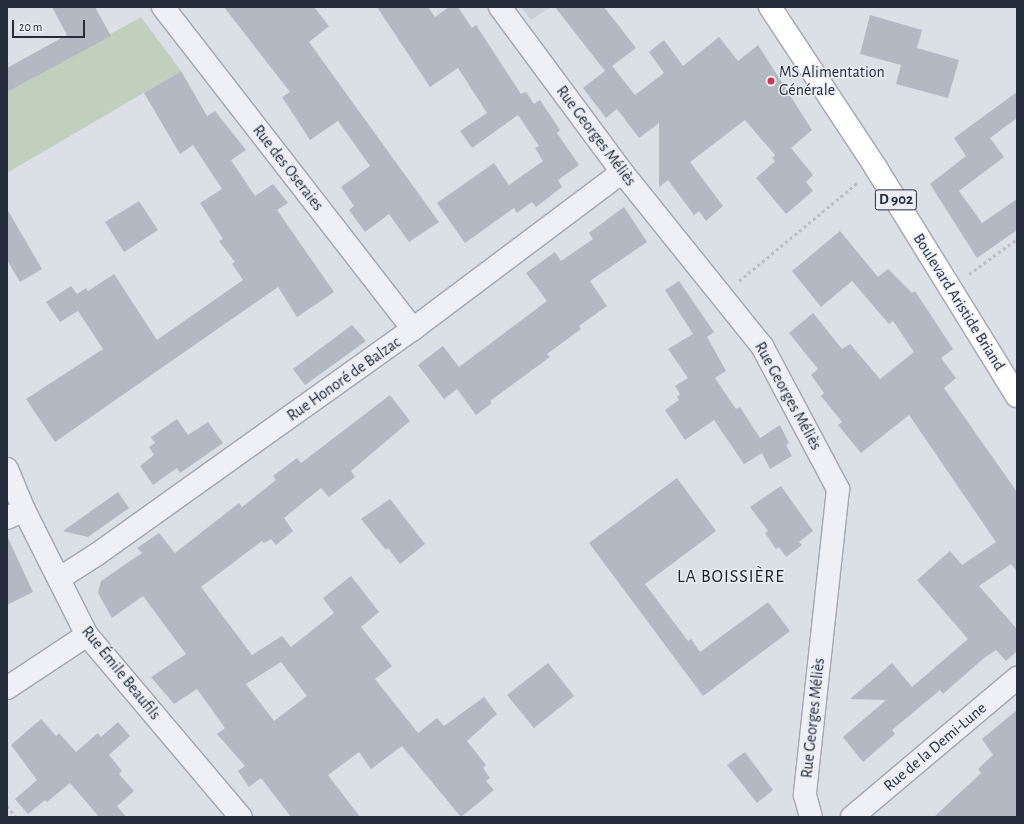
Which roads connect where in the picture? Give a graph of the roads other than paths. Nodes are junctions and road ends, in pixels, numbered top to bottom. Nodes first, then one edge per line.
1 (163, 7) edge
2 (500, 7) edge
3 (770, 7) edge
4 (622, 172) junction
5 (413, 329) junction
6 (1017, 396) edge
7 (7, 469) edge
8 (16, 514) edge
9 (60, 578) junction
10 (87, 635) junction
11 (1017, 678) edge
12 (7, 688) edge
13 (241, 817) edge
14 (811, 817) edge
15 (852, 817) edge

1 - 5 street, Rue des Oseraies
2 - 4 street, Rue Georges Méliès
3 - 6 main road, Boulevard Aristide Briand / D 902
4 - 5 street, Rue Honoré de Balzac
4 - 14 street, Rue Georges Méliès
5 - 9 street, Rue Honoré de Balzac
7 - 8 street, Rue Émile Beaufils
8 - 9 street, Rue Émile Beaufils
9 - 10 street, Rue Émile Beaufils
10 - 12 street
10 - 13 street, Rue Émile Beaufils
11 - 15 street, Rue de la Demi-Lune

